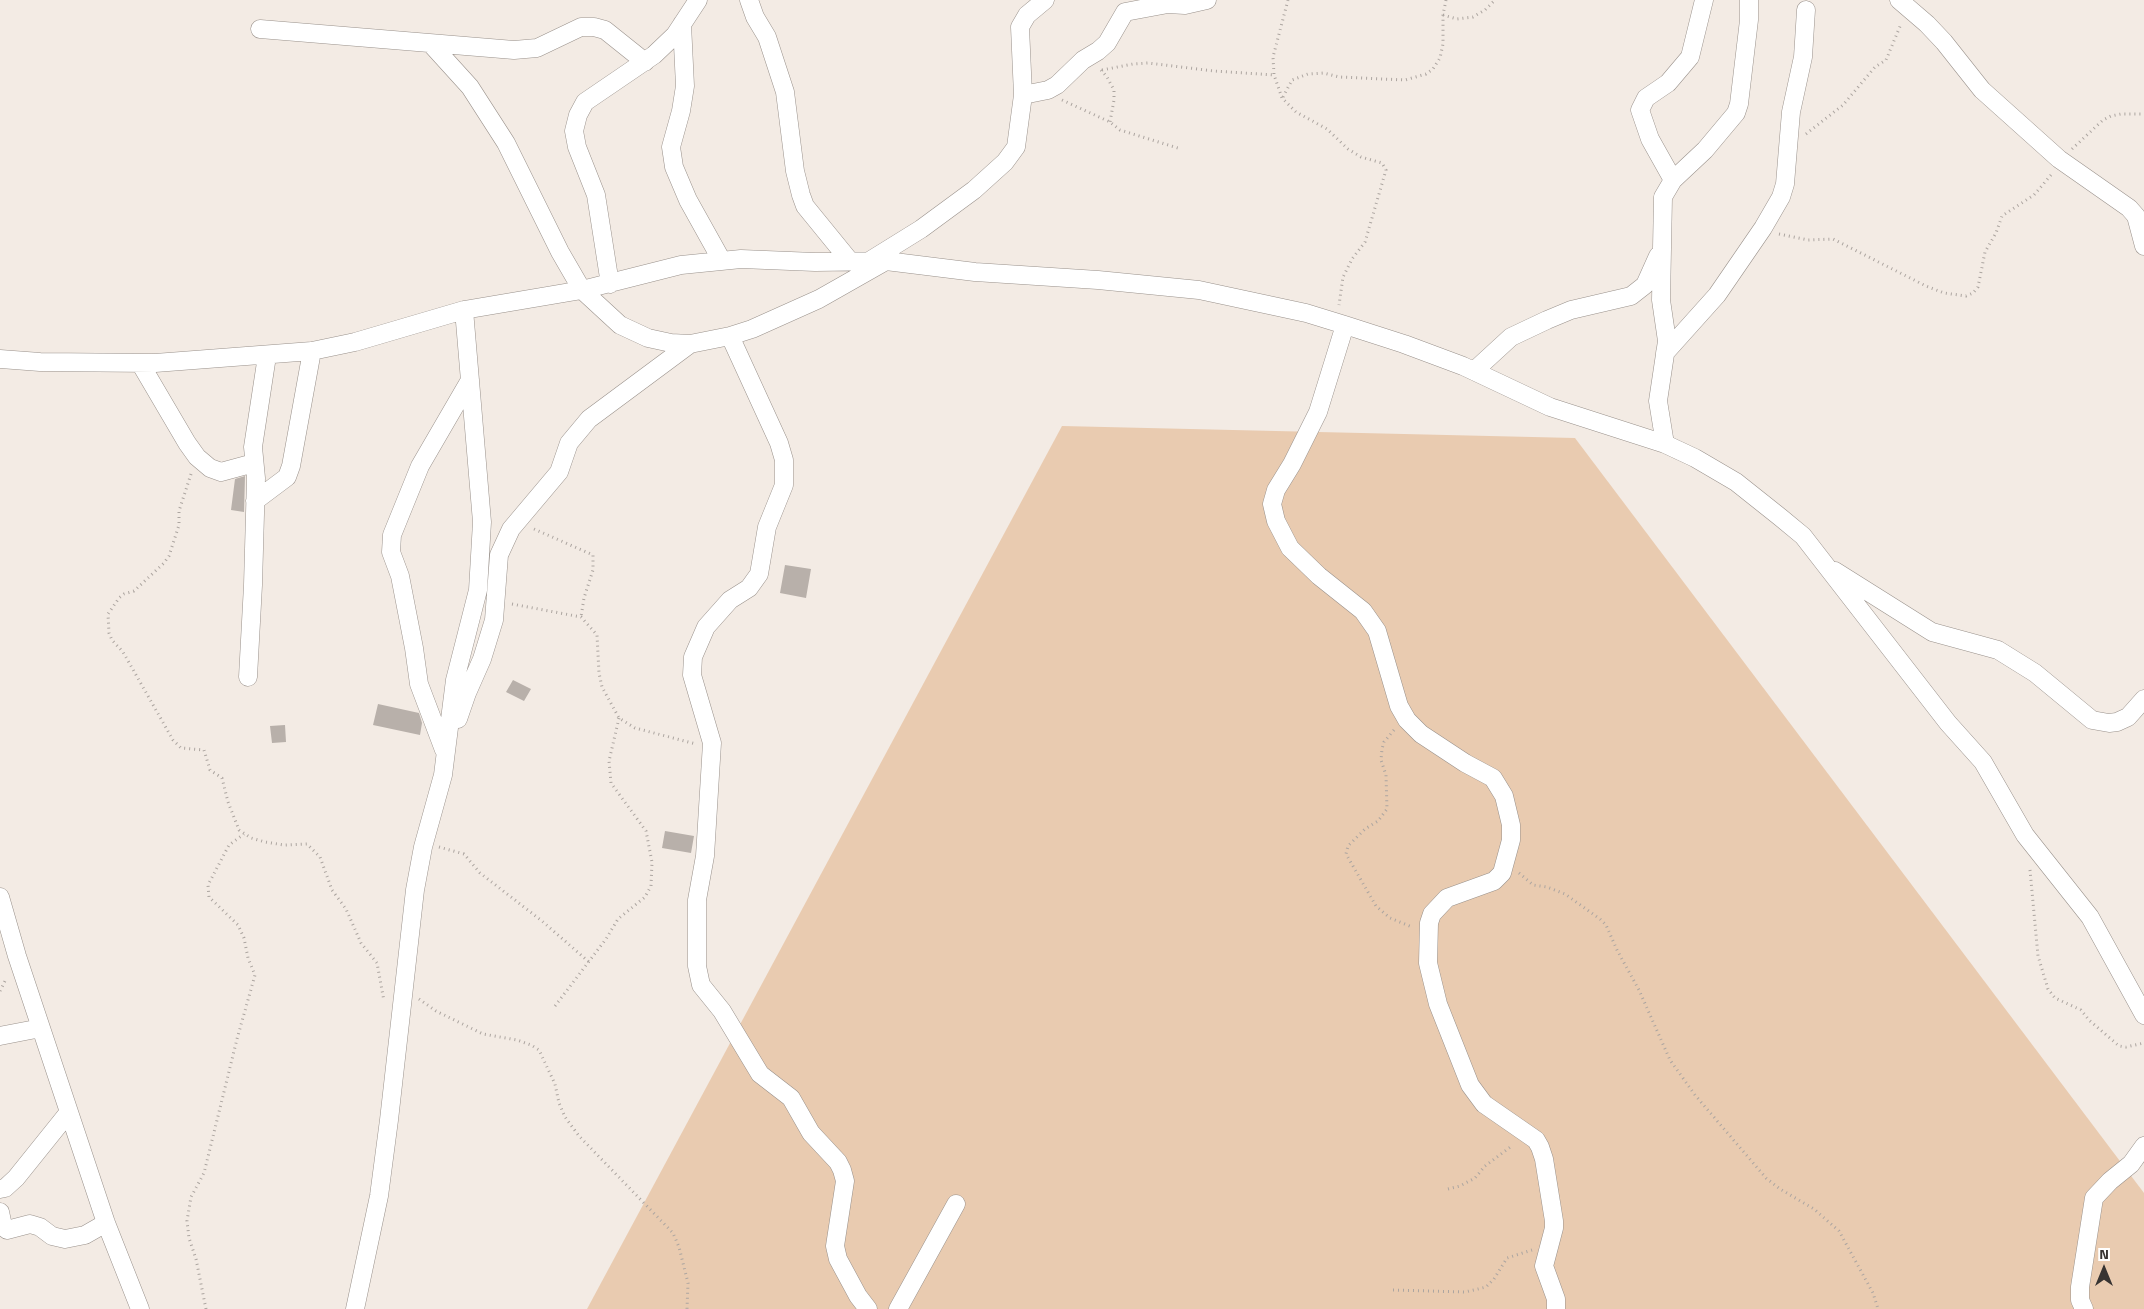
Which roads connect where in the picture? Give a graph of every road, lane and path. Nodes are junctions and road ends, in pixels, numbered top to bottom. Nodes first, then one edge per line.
1 (698, 0) edge
2 (749, 0) edge
3 (1044, 0) edge
4 (1207, 0) edge
5 (1288, 0) edge
6 (1446, 0) edge
7 (1495, 0) edge
8 (1704, 0) edge
9 (1749, 0) edge
10 (1903, 4) edge
11 (1806, 10) dead end
12 (1443, 15) junction
13 (682, 24) junction
14 (260, 29) dead end
15 (431, 44) junction
16 (1089, 56) junction
17 (644, 62) junction
18 (1101, 71) junction
19 (1274, 75) junction
20 (1048, 90) junction
21 (1023, 95) junction
22 (1282, 98) junction
23 (2144, 114) edge
24 (1110, 122) junction
25 (1181, 149) dead end
26 (1788, 152) junction
27 (2062, 161) junction
28 (1673, 180) junction
29 (1763, 228) junction
30 (2144, 246) edge
31 (1661, 250) junction
32 (849, 260) junction
33 (878, 260) junction
34 (722, 261) junction
35 (610, 284) junction
36 (582, 290) junction
37 (464, 310) junction
38 (1341, 324) junction
39 (730, 336) junction
40 (690, 344) junction
41 (312, 351) junction
42 (1665, 353) junction
43 (268, 356) junction
44 (0, 359) edge
45 (140, 363) junction
46 (1474, 371) junction
47 (470, 380) junction
48 (1665, 444) junction
49 (197, 457) junction
50 (254, 463) junction
51 (255, 501) junction
52 (518, 521) junction
53 (1826, 566) junction
54 (497, 600) junction
55 (581, 617) junction
56 (248, 677) dead end
57 (2144, 699) edge
58 (1399, 706) junction
59 (619, 718) junction
60 (711, 749) junction
61 (445, 753) junction
62 (443, 775) junction
63 (244, 834) junction
64 (2026, 835) junction
65 (424, 843) junction
66 (1507, 859) junction
67 (0, 897) edge
68 (1428, 930) junction
69 (589, 962) junction
70 (404, 986) junction
71 (386, 1005) dead end
72 (555, 1006) dead end
73 (2144, 1015) edge
74 (41, 1028) junction
75 (0, 1036) edge
76 (2144, 1043) edge
77 (69, 1112) junction
78 (1528, 1134) junction
79 (2144, 1146) edge
80 (0, 1189) edge
81 (1448, 1189) dead end
82 (956, 1204) dead end
83 (0, 1212) edge
84 (106, 1223) junction
85 (1549, 1244) junction
86 (1394, 1290) dead end
87 (140, 1309) edge
88 (206, 1309) edge
89 (355, 1309) edge
90 (687, 1309) edge
91 (868, 1309) edge
92 (898, 1309) edge
93 (1556, 1309) edge
94 (1878, 1309) edge
95 (2084, 1309) edge

1 - 13 street
2 - 32 street
3 - 21 street
4 - 16 street
5 - 19 path
6 - 12 path
7 - 12 path
8 - 28 street
9 - 28 street
10 - 26 path
10 - 27 street
11 - 26 street
12 - 22 path
13 - 17 street
13 - 34 street
14 - 15 street
15 - 17 street
15 - 36 street
16 - 18 path
16 - 20 street
17 - 35 street
18 - 19 path
18 - 24 path
19 - 22 path
20 - 21 street
20 - 24 path
21 - 33 street
22 - 38 path
23 - 27 path
24 - 25 path
26 - 29 street
27 - 29 path
27 - 30 street
28 - 31 street
29 - 42 street
31 - 42 street
31 - 46 street
32 - 33 street
32 - 34 street
33 - 38 street
33 - 39 street
34 - 35 street
35 - 36 street
36 - 37 street
36 - 40 street
37 - 41 street
37 - 47 street
38 - 46 street
38 - 58 street
39 - 40 street
39 - 60 street
40 - 52 street
41 - 43 street
41 - 51 street
42 - 48 street
43 - 45 street
43 - 50 street
44 - 45 street
45 - 49 street
46 - 48 street
47 - 61 street
47 - 61 street
48 - 53 street
49 - 50 street
49 - 63 path
50 - 51 street
51 - 56 street
52 - 54 street
52 - 55 path
53 - 57 street
53 - 64 street
54 - 55 path
54 - 62 street
55 - 59 path
58 - 66 street
58 - 68 path
59 - 60 path
59 - 69 path
60 - 91 street
61 - 62 street
62 - 65 street
63 - 71 path
63 - 88 path
64 - 73 street
64 - 76 path
65 - 69 path
65 - 70 street
66 - 68 street
66 - 94 path
67 - 74 street
68 - 78 street
69 - 72 path
70 - 89 street
70 - 90 path
74 - 75 street
74 - 77 street
77 - 80 street
77 - 84 street
78 - 81 path
78 - 85 street
79 - 95 street
82 - 92 street
83 - 84 street
84 - 87 street
85 - 86 path
85 - 93 street

